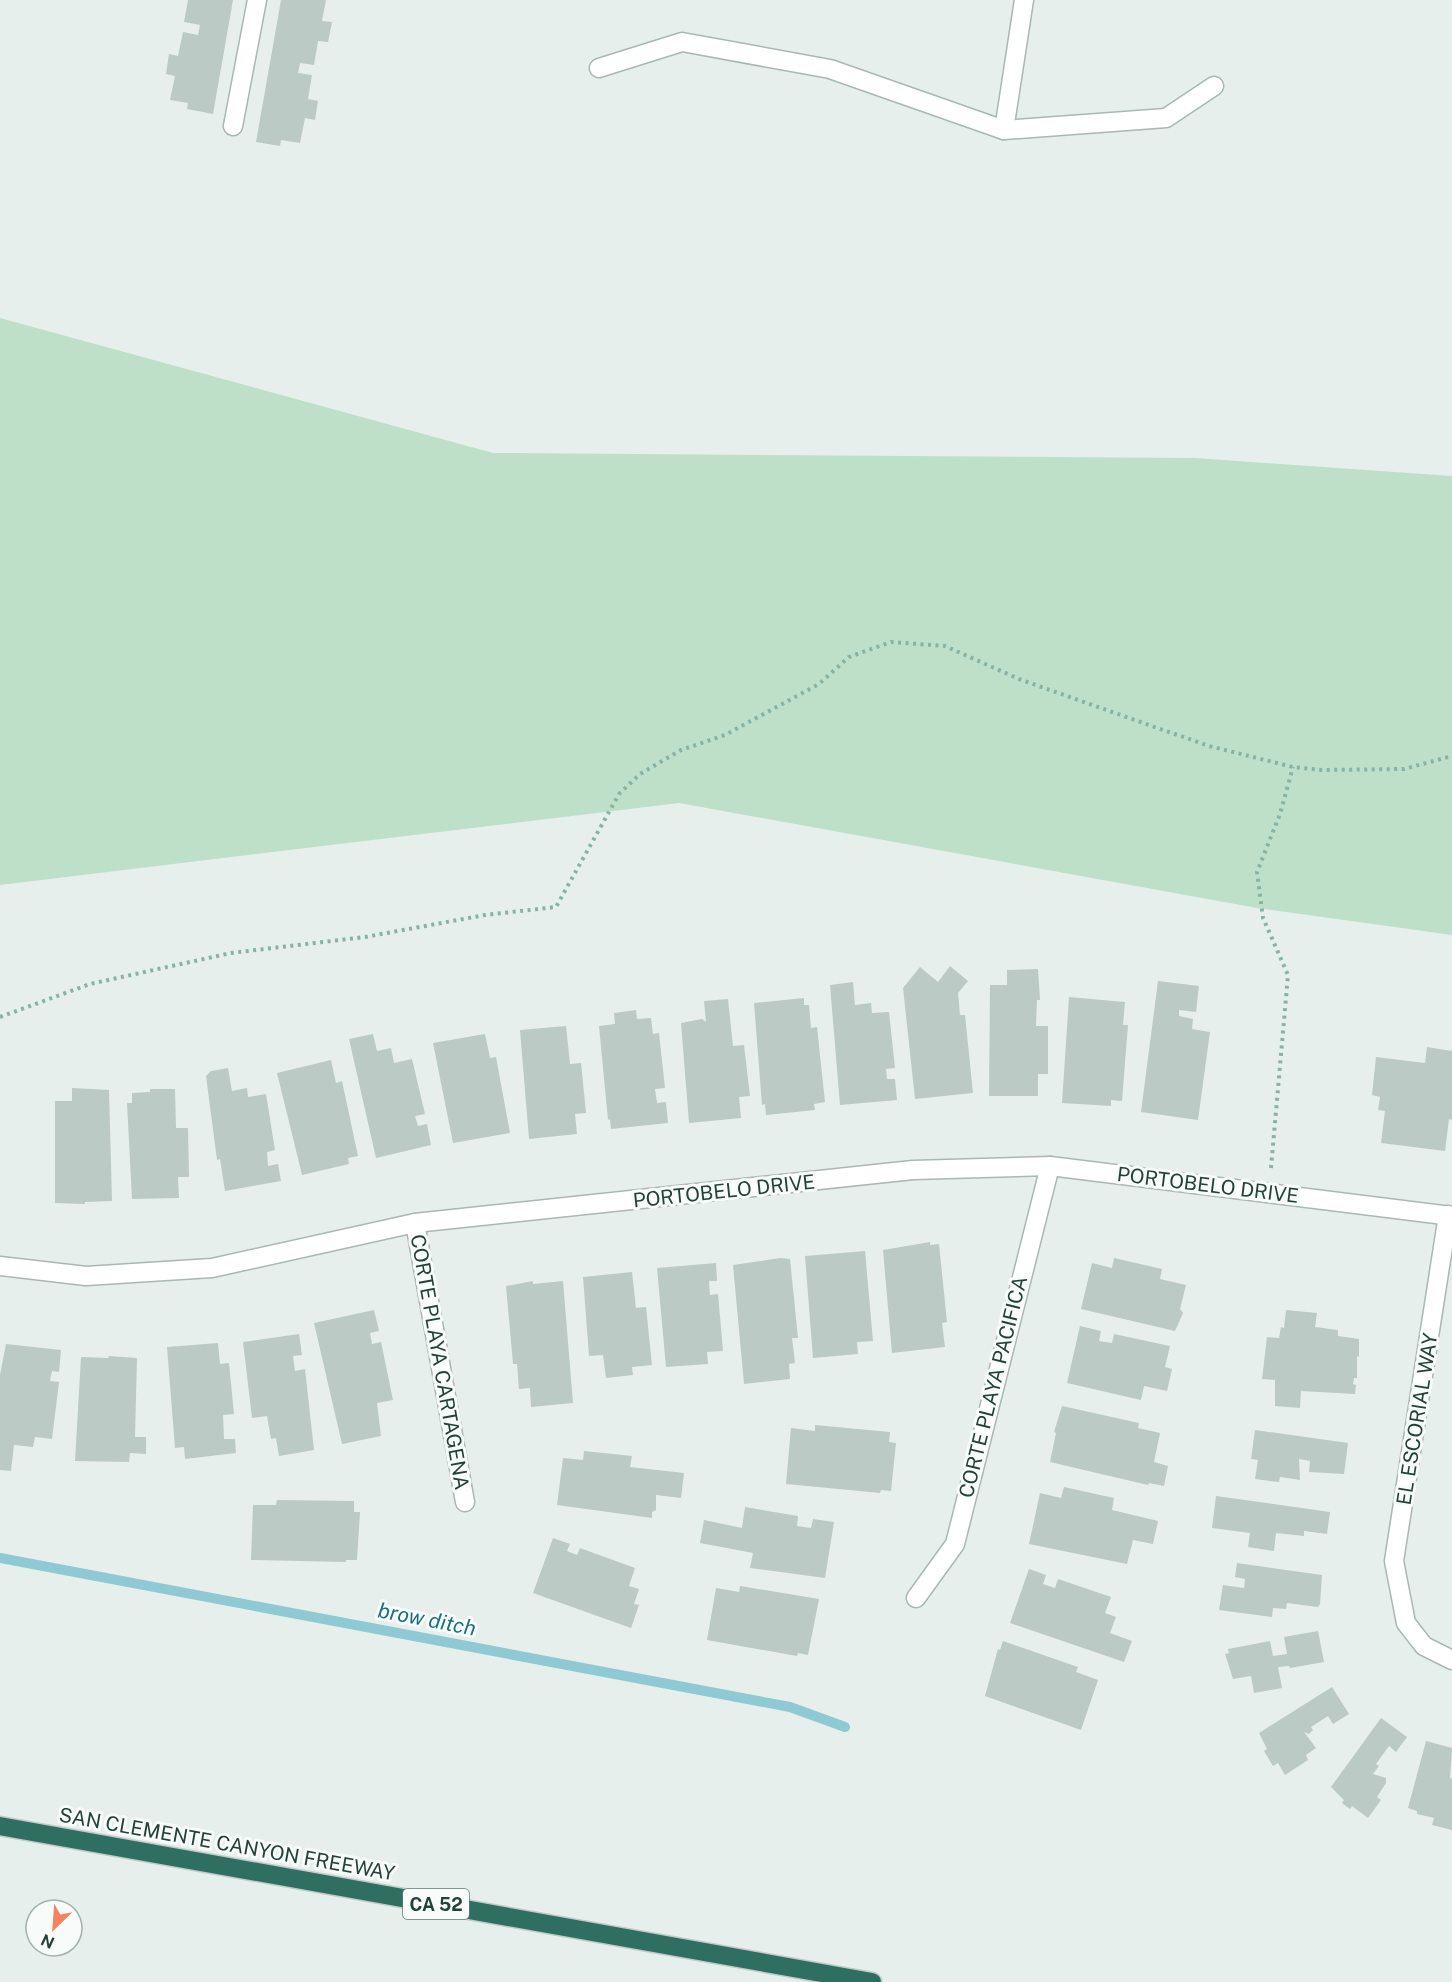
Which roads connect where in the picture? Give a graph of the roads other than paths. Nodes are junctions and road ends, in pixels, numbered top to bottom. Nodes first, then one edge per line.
1 (256, 0) edge
2 (1024, 0) edge
3 (599, 69) dead end
4 (1214, 86) dead end
5 (233, 126) dead end
6 (1004, 130) junction
7 (1050, 1166) junction
8 (1450, 1215) edge
9 (415, 1223) junction
10 (0, 1266) edge
11 (465, 1502) dead end
12 (916, 1598) dead end
13 (1452, 1660) edge
14 (0, 1826) edge
15 (872, 1982) edge

1 - 5 street
2 - 6 street
3 - 6 street
4 - 6 street
7 - 8 street, PORTOBELO DRIVE
7 - 9 street, PORTOBELO DRIVE
7 - 12 street, CORTE PLAYA PACIFICA
8 - 13 street, EL ESCORIAL WAY
9 - 10 street, PORTOBELO DRIVE
9 - 11 street, CORTE PLAYA CARTAGENA
14 - 15 highway, SAN CLEMENTE CANYON FREEWAY / CA 52

